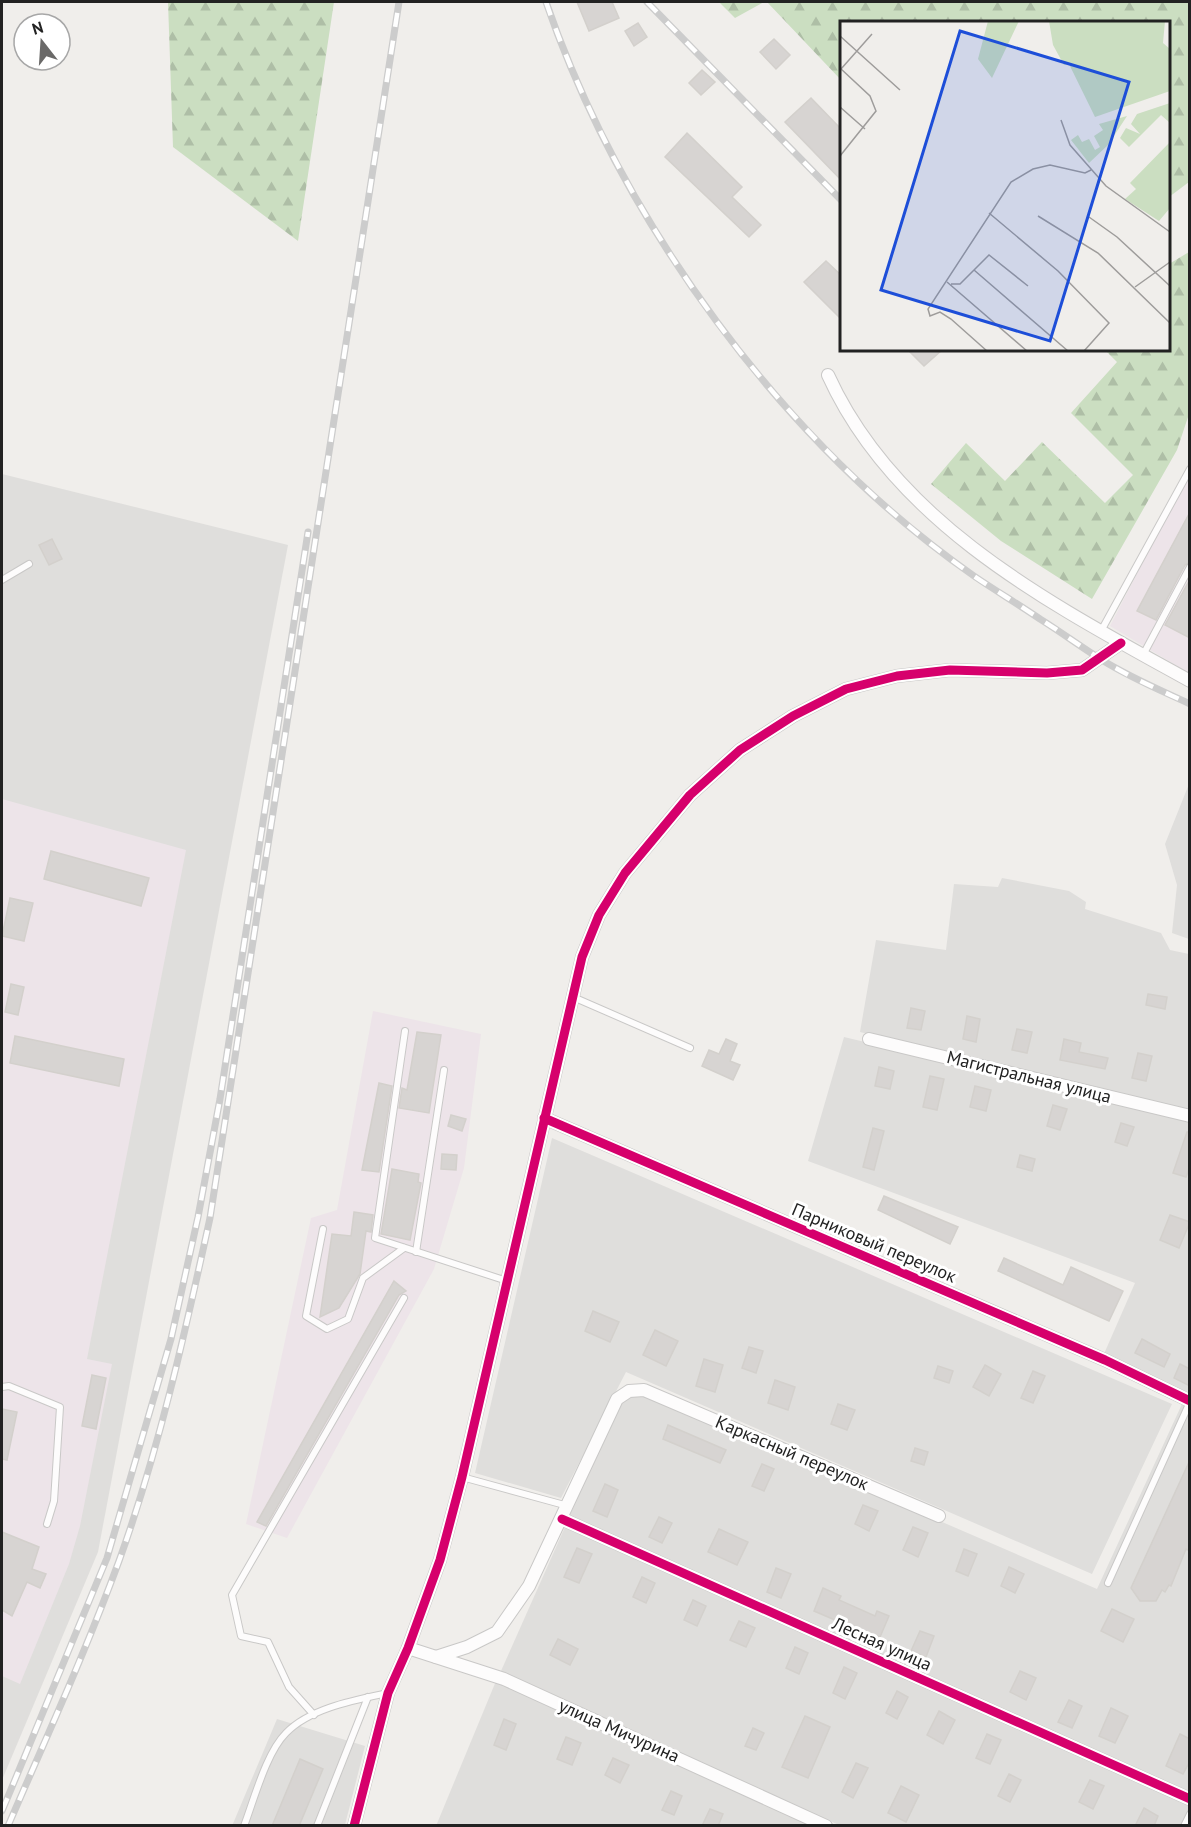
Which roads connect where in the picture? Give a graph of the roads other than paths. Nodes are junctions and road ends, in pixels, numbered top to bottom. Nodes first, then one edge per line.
1 (828, 375) dead end
2 (1190, 469) edge
3 (29, 564) dead end
4 (1190, 567) edge
5 (2, 580) edge
6 (1101, 632) junction
7 (1121, 643) junction
8 (1143, 655) junction
9 (1189, 681) edge
10 (572, 996) junction
11 (405, 1030) dead end
12 (869, 1038) dead end
13 (690, 1048) dead end
14 (444, 1070) dead end
15 (1190, 1116) edge
16 (544, 1118) junction
17 (322, 1229) dead end
18 (404, 1248) junction
19 (416, 1252) junction
20 (507, 1281) junction
21 (404, 1298) dead end
22 (2, 1387) edge
23 (1190, 1402) edge
24 (462, 1477) junction
25 (568, 1506) junction
26 (939, 1516) dead end
27 (562, 1519) junction
28 (47, 1524) dead end
29 (1108, 1582) dead end
30 (408, 1648) junction
31 (436, 1657) junction
32 (388, 1693) junction
33 (368, 1697) junction
34 (314, 1714) junction
35 (1190, 1799) edge
36 (1190, 1814) edge
37 (244, 1826) edge
38 (317, 1826) edge
39 (354, 1826) edge
40 (826, 1826) edge
41 (1184, 1826) edge

1 - 6 street
2 - 6 lane
3 - 5 lane
4 - 8 lane
6 - 7 street
7 - 8 street
7 - 10 street
8 - 9 street
10 - 13 lane
10 - 16 street
11 - 18 lane
12 - 15 street, Магистральная улица
14 - 19 lane
16 - 20 street
16 - 23 street, Парниковый переулок
17 - 18 lane
18 - 19 lane
19 - 20 lane
20 - 24 street
21 - 34 lane
22 - 28 lane
23 - 29 lane
24 - 25 lane
24 - 30 street
25 - 26 street, Каркасный переулок
25 - 27 street
27 - 31 street
27 - 35 street, Лесная улица
30 - 31 street, улица Мичурина
30 - 32 street
31 - 40 street, улица Мичурина
32 - 33 lane
32 - 39 street
33 - 34 lane
33 - 38 lane
34 - 37 lane
36 - 41 lane

